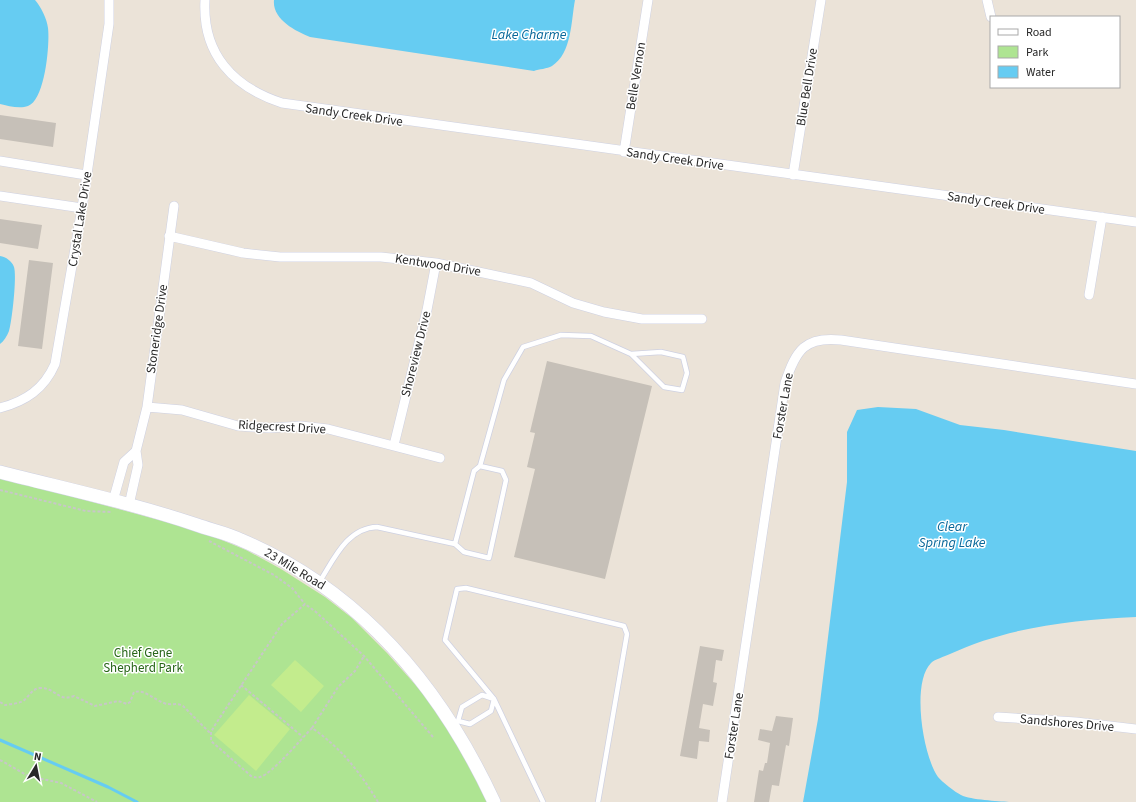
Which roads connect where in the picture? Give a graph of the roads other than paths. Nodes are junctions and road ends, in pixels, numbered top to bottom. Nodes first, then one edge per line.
1 (109, 0) edge
2 (205, 0) edge
3 (648, 0) edge
4 (821, 0) edge
5 (987, 0) edge
6 (991, 16) edge
7 (624, 152) junction
8 (0, 161) edge
9 (86, 175) junction
10 (793, 175) junction
11 (0, 196) edge
12 (174, 206) dead end
13 (82, 208) junction
14 (1102, 217) junction
15 (1136, 222) edge
16 (170, 236) junction
17 (436, 263) junction
18 (1089, 295) dead end
19 (702, 319) dead end
20 (631, 354) junction
21 (1136, 384) edge
22 (147, 407) junction
23 (0, 408) edge
24 (394, 445) junction
25 (136, 451) junction
26 (440, 458) dead end
27 (480, 466) junction
28 (0, 472) edge
29 (129, 505) junction
30 (114, 507) junction
31 (456, 544) junction
32 (319, 583) junction
33 (494, 699) junction
34 (998, 717) dead end
35 (455, 723) junction
36 (1136, 729) edge
37 (494, 802) edge
38 (543, 802) edge
39 (598, 802) edge
40 (722, 802) edge

1 - 9 street, Crystal Lake Drive
2 - 7 street, Sandy Creek Drive
3 - 7 street, Belle Vernon
4 - 10 street, Blue Bell Drive
5 - 6 street
7 - 10 street, Sandy Creek Drive
8 - 9 street
9 - 13 street, Crystal Lake Drive
10 - 14 street, Sandy Creek Drive
11 - 13 street
12 - 16 street, Stoneridge Drive
13 - 23 street, Crystal Lake Drive
14 - 15 street, Sandy Creek Drive
14 - 18 street
16 - 17 street, Kentwood Drive
16 - 22 street, Stoneridge Drive
17 - 19 street, Kentwood Drive
17 - 24 street, Shoreview Drive
20 - 20 lane
20 - 27 lane
21 - 40 street, Forster Lane
22 - 24 street, Ridgecrest Drive
22 - 25 street, Stoneridge Drive
24 - 26 street, Ridgecrest Drive
25 - 29 street, Stoneridge Drive
25 - 30 street, Stoneridge Drive
27 - 31 lane
27 - 31 lane
28 - 30 main road, 23 Mile Road
29 - 30 main road, 23 Mile Road
29 - 32 main road, 23 Mile Road
31 - 32 lane
32 - 35 main road, 23 Mile Road
33 - 35 lane
33 - 35 lane
33 - 38 lane
33 - 39 lane
34 - 36 street, Sandshores Drive
35 - 37 main road, 23 Mile Road

